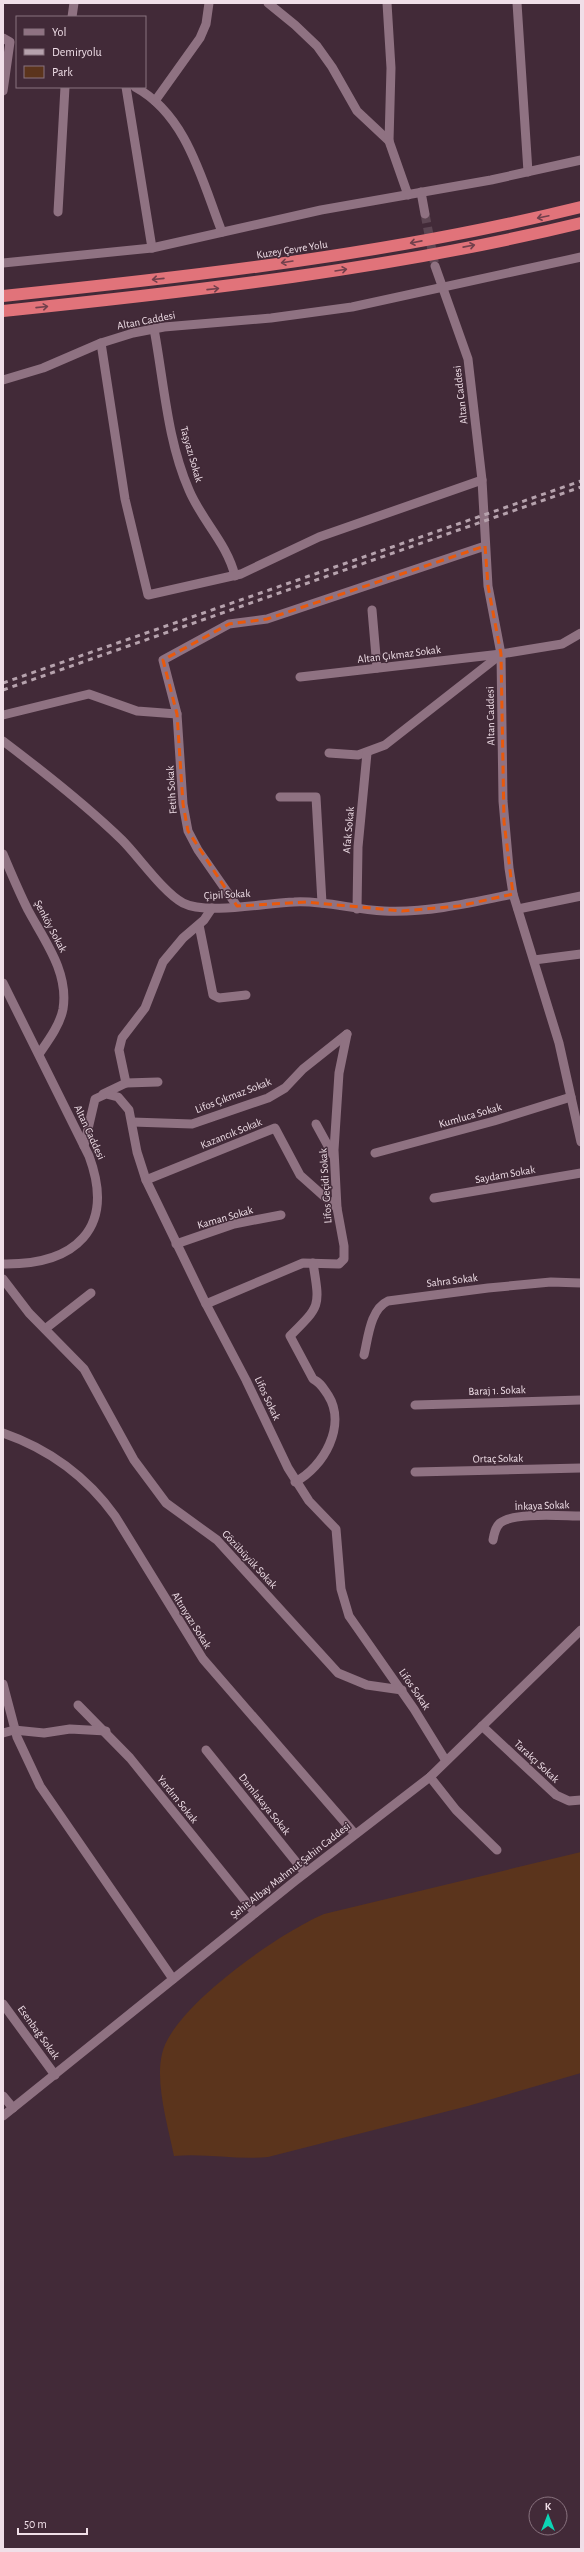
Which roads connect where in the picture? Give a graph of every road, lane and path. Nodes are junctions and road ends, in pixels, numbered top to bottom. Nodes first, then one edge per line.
1 (74, 3) edge
2 (268, 3) edge
3 (387, 3) edge
4 (517, 3) edge
5 (207, 4) edge
6 (72, 16) edge
7 (10, 41) edge
8 (65, 88) edge
9 (126, 88) edge
10 (136, 88) edge
11 (3, 91) edge
12 (155, 101) junction
13 (389, 141) junction
14 (581, 160) edge
15 (528, 172) junction
16 (421, 192) junction
17 (408, 195) junction
18 (581, 208) edge
19 (58, 212) dead end
20 (425, 214) tunnel mouth
21 (581, 223) edge
22 (222, 232) junction
23 (152, 248) junction
24 (581, 256) edge
25 (3, 263) edge
26 (435, 266) tunnel mouth
27 (442, 286) junction
28 (3, 296) edge
29 (3, 311) edge
30 (154, 329) junction
31 (101, 343) junction
32 (3, 380) edge
33 (482, 480) junction
34 (485, 546) junction
35 (234, 576) junction
36 (372, 610) dead end
37 (581, 633) edge
38 (501, 654) junction
39 (377, 668) junction
40 (300, 677) dead end
41 (177, 714) junction
42 (3, 715) edge
43 (3, 741) edge
44 (329, 753) dead end
45 (367, 753) junction
46 (280, 796) dead end
47 (3, 854) edge
48 (513, 894) junction
49 (581, 896) edge
50 (322, 903) junction
51 (237, 906) junction
52 (212, 908) junction
53 (357, 909) junction
54 (518, 909) junction
55 (199, 925) junction
56 (581, 954) edge
57 (534, 960) junction
58 (3, 983) edge
59 (246, 995) dead end
60 (346, 1034) joint
61 (38, 1054) junction
62 (158, 1082) dead end
63 (126, 1083) junction
64 (101, 1095) junction
65 (571, 1097) junction
66 (132, 1122) junction
67 (316, 1124) dead end
68 (581, 1142) edge
69 (84, 1146) junction
70 (375, 1154) dead end
71 (334, 1156) junction
72 (581, 1173) edge
73 (146, 1180) junction
74 (434, 1198) dead end
75 (337, 1208) junction
76 (280, 1215) dead end
77 (176, 1244) junction
78 (313, 1263) junction
79 (3, 1264) edge
80 (3, 1279) edge
81 (581, 1283) edge
82 (91, 1293) dead end
83 (206, 1304) junction
84 (45, 1329) junction
85 (364, 1355) dead end
86 (581, 1400) edge
87 (415, 1405) dead end
88 (3, 1433) edge
89 (581, 1468) edge
90 (415, 1472) dead end
91 (295, 1482) junction
92 (581, 1516) edge
93 (493, 1540) dead end
94 (581, 1630) edge
95 (3, 1684) edge
96 (402, 1690) junction
97 (78, 1705) dead end
98 (482, 1726) junction
99 (14, 1730) junction
100 (106, 1731) junction
101 (3, 1733) edge
102 (206, 1750) dead end
103 (446, 1761) junction
104 (430, 1777) junction
105 (581, 1800) edge
106 (355, 1834) junction
107 (497, 1850) dead end
108 (305, 1873) junction
109 (255, 1913) junction
110 (173, 1980) junction
111 (3, 2004) edge
112 (55, 2075) junction
113 (3, 2096) edge
114 (13, 2108) junction
115 (3, 2116) edge

1 - 6 street
2 - 13 street
3 - 13 street
4 - 15 street
5 - 12 street
7 - 11 street
8 - 19 street
9 - 23 street
10 - 12 street
12 - 22 street
13 - 17 street
14 - 15 street
15 - 16 street
16 - 17 street
16 - 20 street
17 - 22 street
18 -> 28 highway, Kuzey Çevre Yolu
29 -> 21 highway
22 - 23 street
23 - 25 street
24 - 27 street
26 - 27 street, Altan Caddesi
27 - 30 street, Altan Caddesi
27 - 33 street, Altan Caddesi
30 - 31 street, Altan Caddesi
30 - 35 street, Taşyazı Sokak
31 - 32 street, Altan Caddesi
31 - 35 street
33 - 34 street, Altan Caddesi
33 - 35 street
34 - 38 street, Altan Caddesi
34 - 41 street, Fetih Sokak
36 - 39 street
37 - 38 street, Altan Çıkmaz Sokak
38 - 39 street, Altan Çıkmaz Sokak
38 - 45 street
38 - 48 street, Altan Caddesi
39 - 40 street, Altan Çıkmaz Sokak
41 - 42 street
41 - 51 street, Fetih Sokak
43 - 52 street, Çipil Sokak
44 - 45 street
45 - 53 street, Afak Sokak
46 - 50 street
47 - 61 street, Şenköy Sokak
48 - 53 street, Çipil Sokak
48 - 54 street, Altan Caddesi
49 - 54 street
50 - 51 street, Çipil Sokak
50 - 53 street, Çipil Sokak
51 - 52 street, Çipil Sokak
52 - 55 street
54 - 57 street, Altan Caddesi
55 - 59 street
55 - 63 street
56 - 57 street
57 - 65 street, Altan Caddesi
58 - 61 street, Altan Caddesi
60 - 66 street, Lifos Çıkmaz Sokak
60 - 71 street, Lifos Geçidi Sokak
61 - 69 street, Altan Caddesi
62 - 63 street
63 - 64 street
64 - 66 street, Lifos Sokak
64 - 69 street
65 - 68 street, Altan Caddesi
65 - 70 street, Kumluca Sokak
66 - 73 street, Lifos Sokak
67 - 71 street
69 - 79 street, Altan Caddesi
71 - 75 street, Lifos Geçidi Sokak
72 - 74 street, Saydam Sokak
73 - 75 street, Kazancık Sokak
73 - 77 street, Lifos Sokak
75 - 78 street, Lifos Geçidi Sokak
76 - 77 street, Kaman Sokak
77 - 83 street, Lifos Sokak
78 - 83 street, Lifos Geçidi Sokak
78 - 91 street
80 - 84 street, Gözübüyük Sokak
81 - 85 street, Sahra Sokak
82 - 84 street
83 - 91 street, Lifos Sokak
84 - 96 street, Gözübüyük Sokak
86 - 87 street, Baraj 1. Sokak
88 - 106 street, Altınyazı Sokak
89 - 90 street, Ortaç Sokak
91 - 96 street, Lifos Sokak
92 - 93 street, İnkaya Sokak
94 - 98 street, Şehit Albay Mahmut Şahin Caddesi
95 - 99 street
96 - 103 street, Lifos Sokak
97 - 100 street, Yardım Sokak
98 - 103 street, Şehit Albay Mahmut Şahin Caddesi
98 - 105 street, Tarakçı Sokak
99 - 100 street
99 - 101 street
99 - 110 street
100 - 109 street, Yardım Sokak
102 - 108 street, Damlakaya Sokak
103 - 104 street, Şehit Albay Mahmut Şahin Caddesi
104 - 106 street, Şehit Albay Mahmut Şahin Caddesi
104 - 107 street
106 - 108 street, Şehit Albay Mahmut Şahin Caddesi
108 - 109 street, Şehit Albay Mahmut Şahin Caddesi
109 - 110 street, Şehit Albay Mahmut Şahin Caddesi
110 - 112 street, Şehit Albay Mahmut Şahin Caddesi
111 - 112 street, Esenbağ Sokak
112 - 114 street, Şehit Albay Mahmut Şahin Caddesi
113 - 114 street
114 - 115 street, Şehit Albay Mahmut Şahin Caddesi

